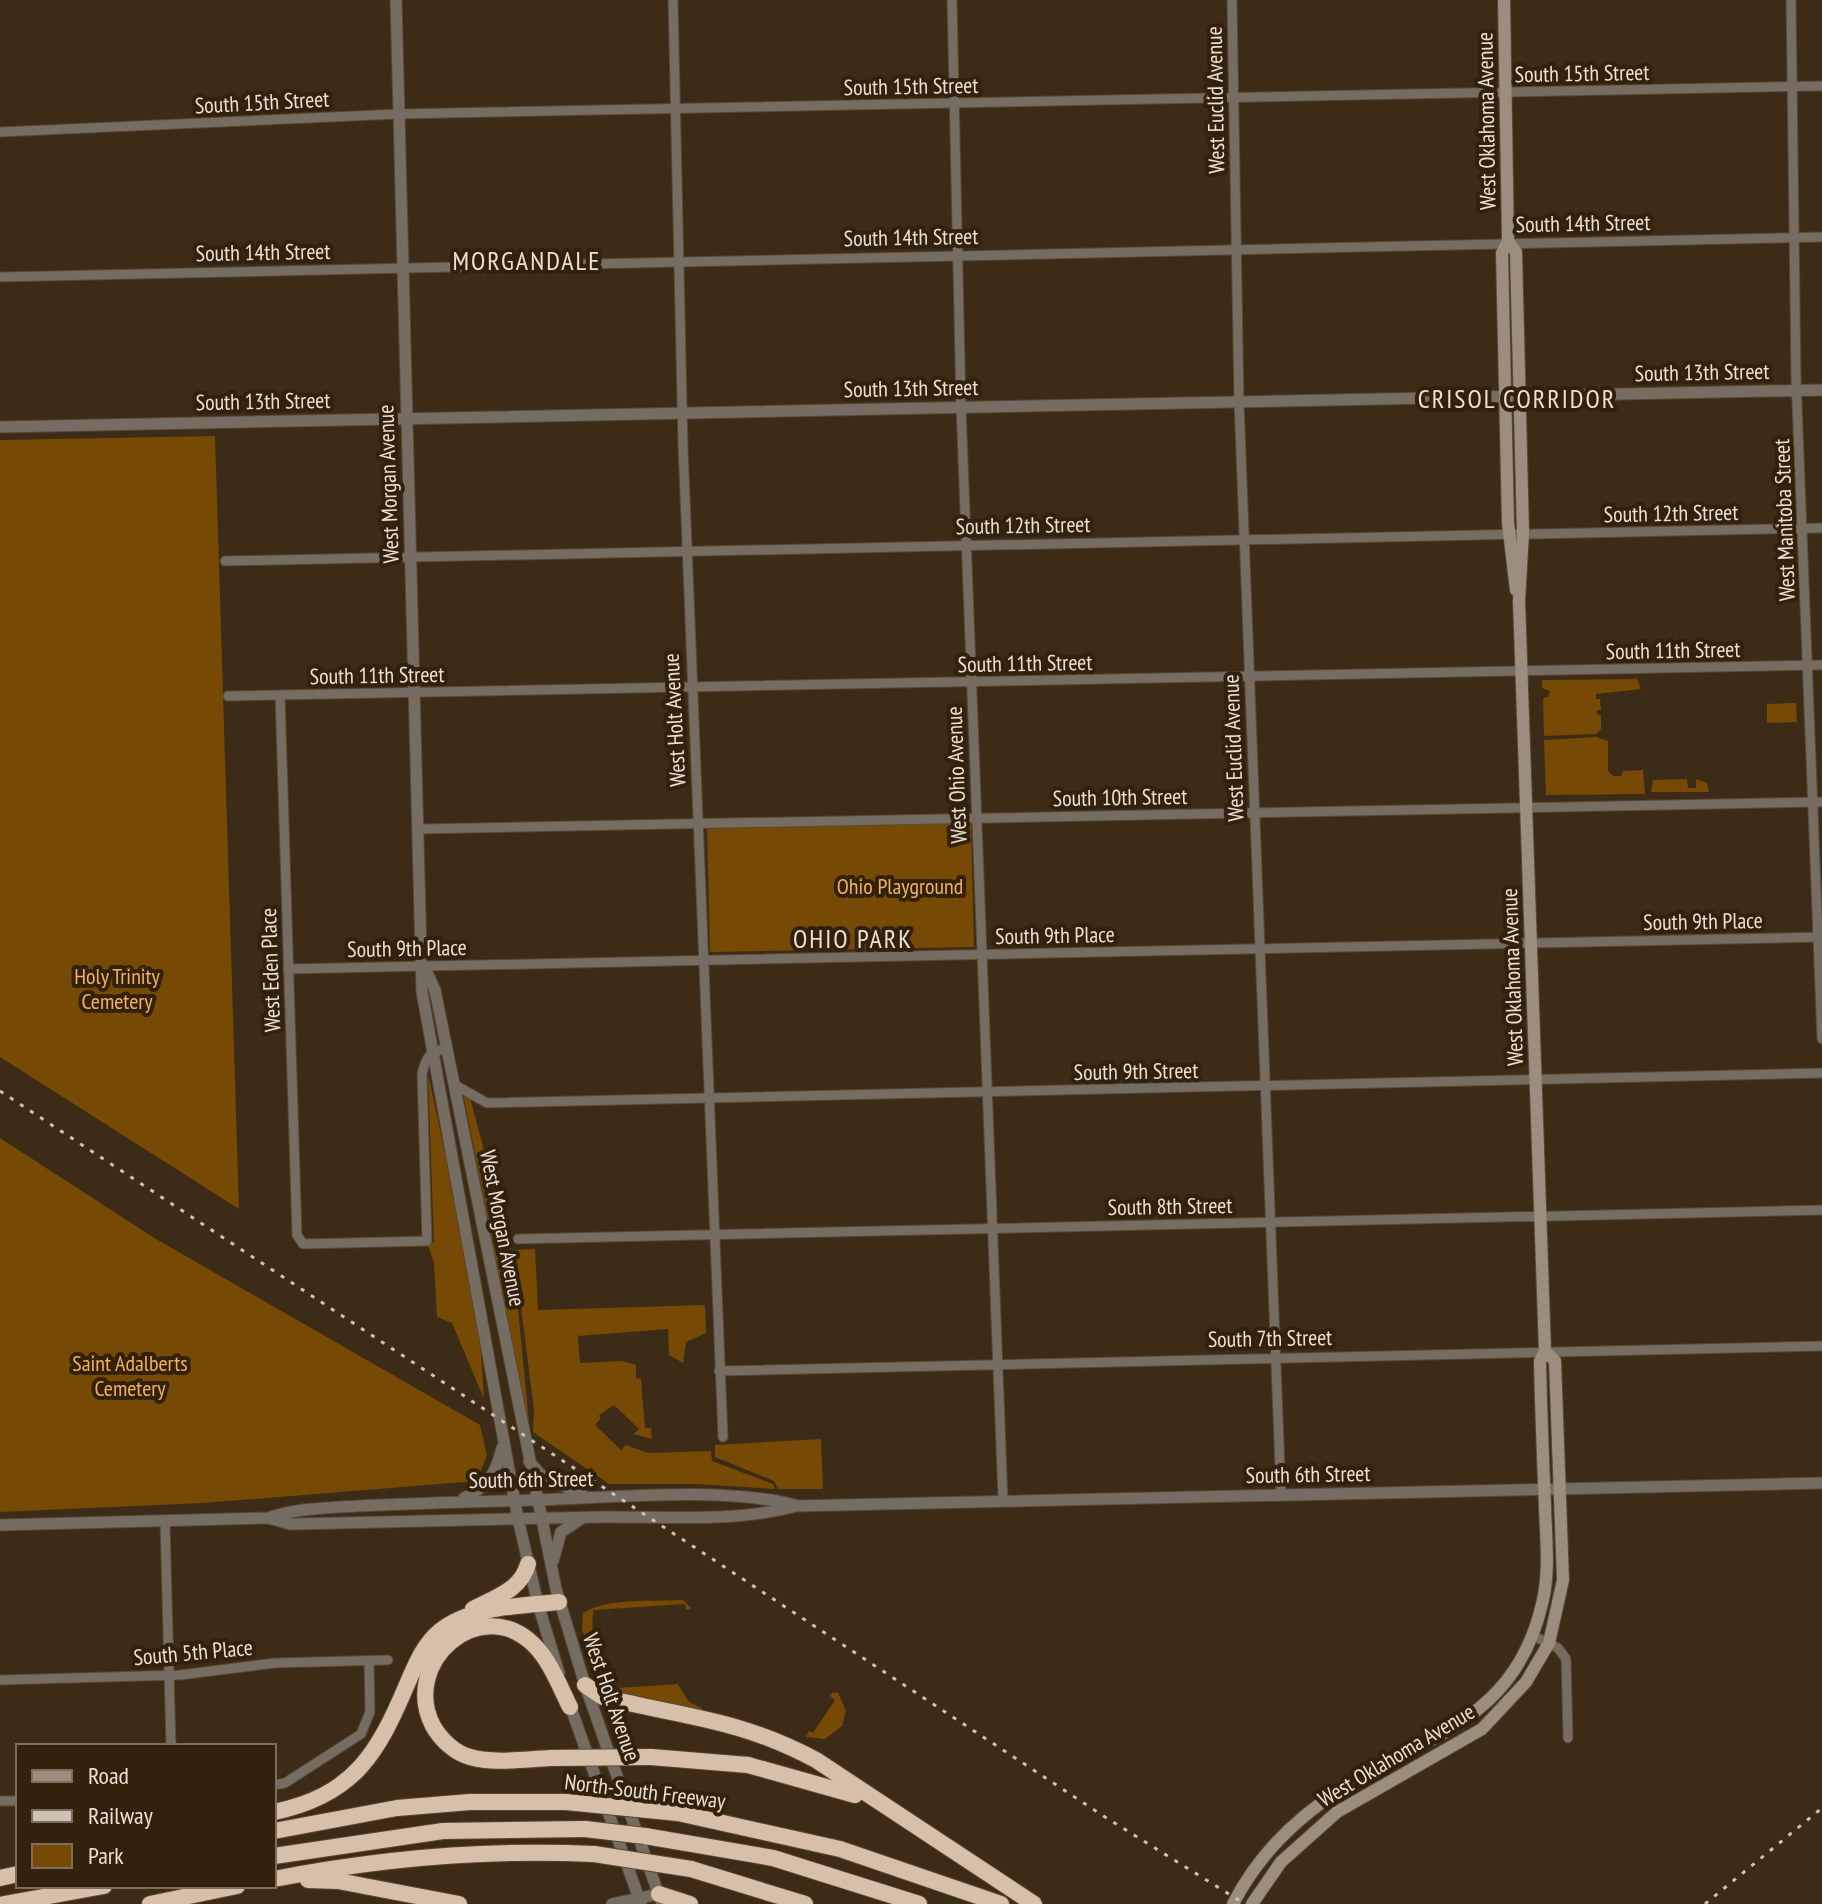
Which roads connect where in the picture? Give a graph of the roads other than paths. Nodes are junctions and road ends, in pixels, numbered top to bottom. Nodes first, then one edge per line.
1 (396, 0) edge
2 (673, 0) edge
3 (952, 0) edge
4 (1232, 0) edge
5 (1504, 0) edge
6 (1791, 0) edge
7 (1822, 86) edge
8 (1792, 87) junction
9 (1506, 92) junction
10 (1233, 99) junction
11 (955, 102) junction
12 (675, 108) junction
13 (398, 114) junction
14 (0, 132) edge
15 (1794, 237) junction
16 (1822, 237) edge
17 (1508, 241) junction
18 (1236, 248) junction
19 (958, 255) junction
20 (678, 260) junction
21 (402, 266) junction
22 (0, 277) edge
23 (1797, 390) junction
24 (1822, 390) edge
25 (1503, 396) junction
26 (1519, 396) junction
27 (1239, 402) junction
28 (961, 407) junction
29 (682, 413) junction
30 (405, 418) junction
31 (0, 427) edge
32 (1822, 528) edge
33 (1802, 529) junction
34 (1516, 533) junction
35 (1244, 539) junction
36 (967, 544) junction
37 (688, 552) junction
38 (410, 556) junction
39 (225, 561) dead end
40 (1807, 665) junction
41 (1822, 665) edge
42 (1521, 670) junction
43 (1249, 677) junction
44 (970, 682) junction
45 (692, 686) junction
46 (415, 692) junction
47 (280, 695) junction
48 (228, 696) dead end
49 (1817, 802) edge
50 (1526, 806) junction
51 (1253, 812) junction
52 (975, 818) junction
53 (699, 823) junction
54 (419, 829) junction
55 (1820, 937) edge
56 (1531, 943) junction
57 (1260, 948) junction
58 (981, 954) junction
59 (704, 959) junction
60 (424, 966) junction
61 (288, 969) junction
62 (1822, 1039) edge
63 (447, 1048) junction
64 (433, 1051) junction
65 (1822, 1073) edge
66 (1536, 1078) junction
67 (455, 1085) junction
68 (1265, 1087) junction
69 (987, 1091) junction
70 (709, 1097) junction
71 (1822, 1210) edge
72 (1541, 1214) junction
73 (1270, 1221) junction
74 (992, 1228) junction
75 (715, 1233) junction
76 (518, 1239) dead end
77 (1822, 1346) edge
78 (1545, 1351) junction
79 (1274, 1356) junction
80 (997, 1364) junction
81 (719, 1371) junction
82 (723, 1437) dead end
83 (503, 1444) junction
84 (529, 1461) junction
85 (1822, 1483) edge
86 (1544, 1488) junction
87 (1561, 1488) junction
88 (1281, 1495) junction
89 (588, 1498) junction
90 (514, 1500) junction
91 (535, 1500) junction
92 (1003, 1500) junction
93 (458, 1501) junction
94 (796, 1506) junction
95 (586, 1517) junction
96 (268, 1518) junction
97 (539, 1518) junction
98 (518, 1519) junction
99 (165, 1522) junction
100 (0, 1525) edge
101 (528, 1564) junction
102 (552, 1574) junction
103 (559, 1602) junction
104 (538, 1604) junction
105 (453, 1623) junction
106 (1532, 1635) junction
107 (1549, 1643) junction
108 (388, 1660) dead end
109 (369, 1661) junction
110 (169, 1675) junction
111 (0, 1680) edge
112 (585, 1685) junction
113 (570, 1707) junction
114 (1568, 1738) dead end
115 (171, 1744) edge
116 (276, 1785) edge
117 (886, 1807) junction
118 (276, 1811) edge
119 (276, 1831) edge
120 (276, 1856) edge
121 (276, 1880) edge
122 (276, 1880) edge
123 (93, 1888) edge
124 (227, 1888) edge
125 (660, 1899) edge
126 (640, 1900) edge
127 (4, 1904) edge
128 (150, 1904) edge
129 (459, 1904) edge
130 (612, 1904) edge
131 (690, 1904) edge
132 (805, 1904) edge
133 (919, 1904) edge
134 (1001, 1904) edge
135 (1034, 1904) edge
136 (1233, 1904) edge
137 (1252, 1904) edge

1 - 13 street, West Morgan Avenue
2 - 12 street, West Holt Avenue
3 - 11 street, West Ohio Avenue
4 - 10 street, West Euclid Avenue
5 - 9 main road, West Oklahoma Avenue
6 - 8 street, West Manitoba Street
7 - 8 street, South 15th Street
8 - 9 street, South 15th Street
8 - 15 street, West Manitoba Street
9 - 10 street, South 15th Street
9 - 17 main road, West Oklahoma Avenue
10 - 11 street, South 15th Street
10 - 18 street, West Euclid Avenue
11 - 12 street, South 15th Street
11 - 19 street, West Ohio Avenue
12 - 13 street, South 15th Street
12 - 20 street, West Holt Avenue
13 - 14 street, South 15th Street
13 - 21 street, West Morgan Avenue
15 - 16 street, South 14th Street
15 - 17 street, South 14th Street
15 - 23 street, West Manitoba Street
17 - 18 street, South 14th Street
17 - 25 main road, West Oklahoma Avenue
17 - 26 main road, West Oklahoma Avenue
18 - 19 street, South 14th Street
18 - 27 street, West Euclid Avenue
19 - 20 street, South 14th Street
19 - 28 street, West Ohio Avenue
20 - 21 street, South 14th Street
20 - 29 street, West Holt Avenue
21 - 22 street, South 14th Street
21 - 30 street, West Morgan Avenue
23 - 24 street, South 13th Street
23 - 26 street, South 13th Street
23 - 33 street, West Manitoba Street
25 - 26 street, South 13th Street
25 - 27 street, South 13th Street
25 - 34 main road, West Oklahoma Avenue
26 - 34 main road, West Oklahoma Avenue
27 - 28 street, South 13th Street
27 - 35 street, West Euclid Avenue
28 - 29 street, South 13th Street
28 - 36 street, West Ohio Avenue
29 - 30 street, South 13th Street
29 - 37 street, West Holt Avenue
30 - 31 street, South 13th Street
30 - 38 street, West Morgan Avenue
32 - 33 street, South 12th Street
33 - 34 street, South 12th Street
33 - 40 street, West Manitoba Street
34 - 35 street, South 12th Street
34 - 42 main road, West Oklahoma Avenue
35 - 36 street, South 12th Street
35 - 43 street, West Euclid Avenue
36 - 37 street, South 12th Street
36 - 44 street, West Ohio Avenue
37 - 38 street, South 12th Street
37 - 45 street, West Holt Avenue
38 - 39 street, South 12th Street
38 - 46 street, West Morgan Avenue
40 - 41 street, South 11th Street
40 - 42 street, South 11th Street
40 - 49 street, West Manitoba Street
42 - 43 street, South 11th Street
42 - 50 main road, West Oklahoma Avenue
43 - 44 street, South 11th Street
43 - 51 street, West Euclid Avenue
44 - 45 street, South 11th Street
44 - 52 street, West Ohio Avenue
45 - 46 street, South 11th Street
45 - 53 street, West Holt Avenue
46 - 47 street, South 11th Street
46 - 54 street, West Morgan Avenue
47 - 48 street, South 11th Street
47 - 61 street, West Eden Place
49 - 50 street, South 10th Street
49 - 55 street, West Manitoba Street
50 - 51 street, South 10th Street
50 - 56 main road, West Oklahoma Avenue
51 - 52 street, South 10th Street
51 - 57 street, West Euclid Avenue
52 - 53 street, South 10th Street
52 - 58 street, West Ohio Avenue
53 - 54 street, South 10th Street
53 - 59 street, West Holt Avenue
54 - 60 street, West Morgan Avenue
55 - 56 street, South 9th Place
55 - 62 street, West Manitoba Street
56 - 57 street, South 9th Place
56 - 66 main road, West Oklahoma Avenue
57 - 58 street, South 9th Place
57 - 68 street, West Euclid Avenue
58 - 59 street, South 9th Place
58 - 69 street, West Ohio Avenue
59 - 60 street, South 9th Place
59 - 70 street, West Holt Avenue
60 - 61 street, South 9th Place
60 - 63 street, West Morgan Avenue
60 - 64 street, West Morgan Avenue
61 - 64 street, West Eden Place
63 - 64 street
63 - 67 street, West Morgan Avenue
64 - 83 street, West Morgan Avenue
65 - 66 street, South 9th Street
66 - 68 street, South 9th Street
66 - 72 main road, West Oklahoma Avenue
67 - 70 street, South 9th Street
67 - 84 street, West Morgan Avenue
68 - 69 street, South 9th Street
68 - 73 street, West Euclid Avenue
69 - 70 street, South 9th Street
69 - 74 street, West Ohio Avenue
70 - 75 street, West Holt Avenue
71 - 72 street, South 8th Street
72 - 73 street, South 8th Street
72 - 78 main road, West Oklahoma Avenue
73 - 74 street, South 8th Street
73 - 79 street, West Euclid Avenue
74 - 75 street, South 8th Street
74 - 80 street, West Ohio Avenue
75 - 76 street, South 8th Street
75 - 81 street, West Holt Avenue
77 - 78 street, South 7th Street
78 - 79 street, South 7th Street
78 - 86 main road, West Oklahoma Avenue
78 - 87 main road, West Oklahoma Avenue
79 - 80 street, South 7th Street
79 - 88 street, West Euclid Avenue
80 - 81 street, South 7th Street
80 - 92 street, West Ohio Avenue
81 - 82 street, West Holt Avenue
83 - 90 street, West Morgan Avenue
83 - 93 street
84 - 89 street
84 - 91 street, West Morgan Avenue
85 - 87 street, South 6th Street
86 - 87 street, South 6th Street
86 - 88 street, South 6th Street
86 - 106 main road, West Oklahoma Avenue
87 - 107 main road, West Oklahoma Avenue
88 - 92 street, South 6th Street
89 - 91 street, South 6th Street
89 - 94 street, South 6th Street
90 - 91 street, South 6th Street
90 - 93 street, South 6th Street
90 - 98 street, West Holt Avenue
91 - 97 street, West Holt Avenue
92 - 94 street, South 6th Street
93 - 96 street, South 6th Street
94 - 95 street, South 6th Street
95 - 97 street, South 6th Street
95 - 102 street
96 - 98 street, South 6th Street
96 - 99 street, South 6th Street
97 - 98 street, South 6th Street
97 - 102 street, West Holt Avenue
98 - 101 street, West Holt Avenue
99 - 100 street, South 6th Street
99 - 110 street
101 - 104 street, West Holt Avenue
101 - 105 highway
102 - 103 street, West Holt Avenue
103 - 104 highway
103 - 112 street, West Holt Avenue
104 - 105 highway
104 - 113 street, West Holt Avenue
105 - 118 highway
106 - 107 street
106 - 136 main road, West Oklahoma Avenue
107 - 114 street
107 - 137 main road, West Oklahoma Avenue
108 - 109 street, South 5th Place
109 - 110 street, South 5th Place
109 - 116 street
110 - 111 street, South 5th Place
110 - 115 street
112 - 117 highway
112 - 125 street, West Holt Avenue
113 - 117 highway, bridge
113 - 126 street, West Holt Avenue
117 - 135 highway
119 - 134 highway, North-South Freeway, bridge
120 - 133 highway, North-South Freeway, bridge
121 - 132 highway, bridge
122 - 129 highway
123 - 127 highway
124 - 128 highway
125 - 126 street
125 - 131 highway
126 - 130 street

